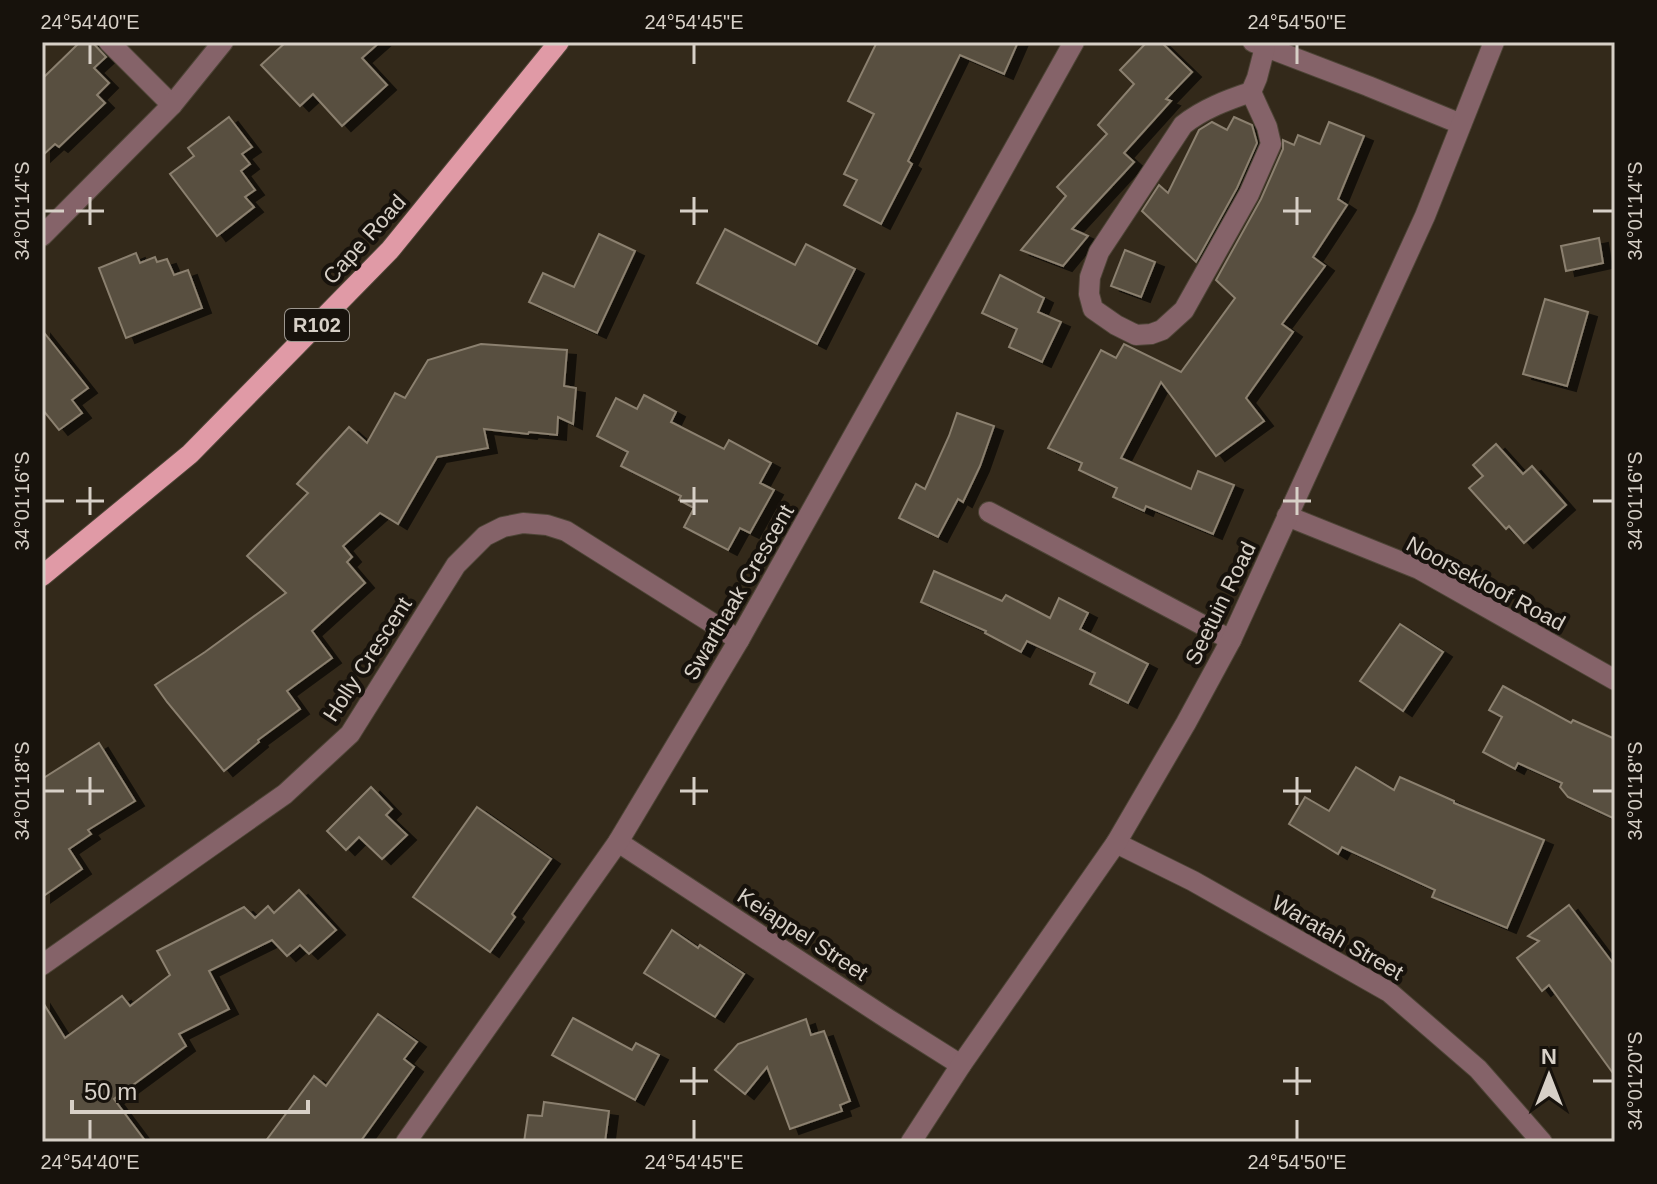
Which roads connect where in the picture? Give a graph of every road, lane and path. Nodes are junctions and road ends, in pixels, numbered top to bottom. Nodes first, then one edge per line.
1 (109, 42) edge
2 (223, 42) edge
3 (559, 42) edge
4 (1074, 42) edge
5 (1494, 42) edge
6 (1259, 44) edge
7 (1251, 92) junction
8 (172, 105) junction
9 (1461, 124) junction
10 (42, 236) edge
11 (989, 512) dead end
12 (1287, 516) junction
13 (42, 576) edge
14 (739, 640) junction
15 (1231, 640) junction
16 (1615, 680) edge
17 (618, 842) junction
18 (1116, 843) junction
19 (42, 965) edge
20 (961, 1065) junction
21 (406, 1142) edge
22 (911, 1142) edge
23 (1542, 1142) edge

1 - 8 street
2 - 8 street
3 - 13 main road, Cape Road / R102
4 - 14 street, Swarthaak Crescent
5 - 9 street, Seetuin Road
6 - 7 street
6 - 9 street
7 - 7 street
8 - 10 street
9 - 12 street, Seetuin Road
11 - 15 street
12 - 15 street, Seetuin Road
12 - 16 street, Noorsekloof Road
14 - 17 street, Swarthaak Crescent
14 - 19 street, Holly Crescent
15 - 18 street, Seetuin Road
17 - 20 street, Keiappel Street
17 - 21 street, Swarthaak Crescent
18 - 20 street, Seetuin Road
18 - 23 street, Waratah Street
20 - 22 street, Seetuin Road

